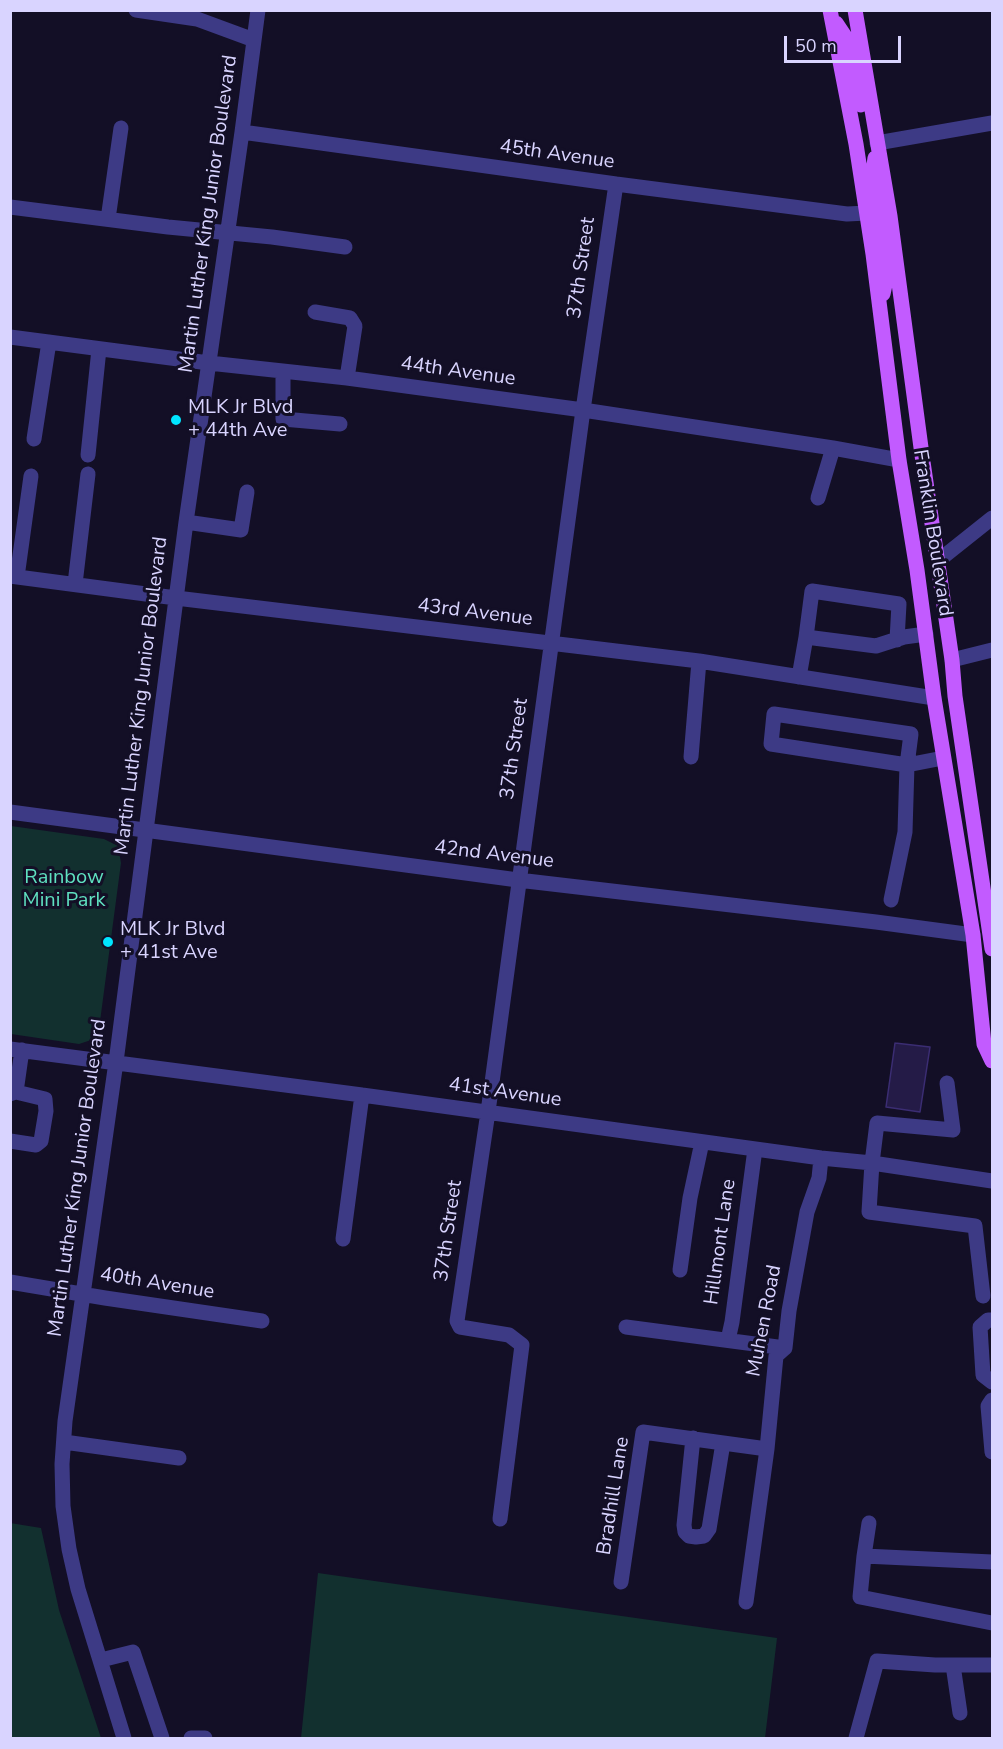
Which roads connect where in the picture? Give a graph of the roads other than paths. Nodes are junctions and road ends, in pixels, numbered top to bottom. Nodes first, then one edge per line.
1 (136, 10) edge
2 (258, 10) edge
3 (855, 10) edge
4 (830, 13) edge
5 (254, 40) junction
6 (993, 123) edge
7 (121, 128) dead end
8 (242, 132) junction
9 (877, 143) junction
10 (616, 184) junction
11 (10, 207) edge
12 (867, 213) junction
13 (108, 219) junction
14 (228, 232) junction
15 (345, 247) dead end
16 (880, 309) junction
17 (315, 312) dead end
18 (10, 337) edge
19 (49, 342) junction
20 (99, 349) junction
21 (209, 363) junction
22 (283, 371) junction
23 (347, 378) junction
24 (583, 410) junction
25 (340, 424) dead end
26 (34, 439) dead end
27 (832, 448) junction
28 (88, 456) dead end
29 (899, 460) junction
30 (88, 474) dead end
31 (31, 476) dead end
32 (247, 492) dead end
33 (818, 498) dead end
34 (993, 518) edge
35 (186, 522) junction
36 (938, 561) junction
37 (14, 576) edge
38 (75, 584) junction
39 (176, 598) junction
40 (926, 634) junction
41 (806, 638) junction
42 (897, 640) junction
43 (551, 644) junction
44 (993, 650) edge
45 (952, 660) junction
46 (699, 661) junction
47 (799, 677) junction
48 (934, 698) junction
49 (691, 757) dead end
50 (943, 758) junction
51 (907, 765) junction
52 (10, 812) edge
53 (146, 830) junction
54 (518, 880) junction
55 (891, 900) dead end
56 (973, 935) junction
57 (993, 949) edge
58 (16, 1049) edge
59 (993, 1060) edge
60 (116, 1062) junction
61 (947, 1083) dead end
62 (13, 1093) edge
63 (362, 1095) junction
64 (488, 1112) junction
65 (10, 1141) edge
66 (702, 1142) junction
67 (755, 1149) junction
68 (822, 1158) junction
69 (872, 1163) junction
70 (993, 1181) edge
71 (343, 1239) dead end
72 (680, 1270) dead end
73 (10, 1282) edge
74 (84, 1294) junction
75 (983, 1296) dead end
76 (262, 1320) dead end
77 (993, 1320) edge
78 (626, 1328) dead end
79 (728, 1340) junction
80 (785, 1348) junction
81 (993, 1382) edge
82 (993, 1400) edge
83 (693, 1438) junction
84 (64, 1442) junction
85 (723, 1443) junction
86 (767, 1449) junction
87 (993, 1452) edge
88 (179, 1458) dead end
89 (500, 1519) dead end
90 (869, 1523) dead end
91 (864, 1556) junction
92 (993, 1562) edge
93 (621, 1582) dead end
94 (746, 1602) dead end
95 (993, 1623) edge
96 (101, 1660) junction
97 (953, 1665) junction
98 (993, 1665) edge
99 (960, 1713) dead end
100 (124, 1738) edge
101 (162, 1738) edge
102 (191, 1738) edge
103 (205, 1738) edge
104 (856, 1738) edge

1 - 5 street
2 - 5 street, Martin Luther King Junior Boulevard
3 - 9 main road, Franklin Boulevard
4 - 9 main road
4 - 12 main road, Franklin Boulevard
5 - 8 street, Martin Luther King Junior Boulevard
6 - 9 street
7 - 13 street
8 - 10 street, 45th Avenue
8 - 14 street, Martin Luther King Junior Boulevard
9 - 16 main road
9 - 36 main road, Franklin Boulevard
10 - 12 street, 45th Avenue
10 - 24 street, 37th Street
11 - 13 street
12 - 16 main road, Franklin Boulevard
13 - 14 street
14 - 15 street
14 - 21 street, Martin Luther King Junior Boulevard
16 - 29 main road, Franklin Boulevard
17 - 23 street
18 - 19 street, 44th Avenue
19 - 20 street, 44th Avenue
19 - 26 street
20 - 21 street, 44th Avenue
20 - 28 street
21 - 22 street, 44th Avenue
21 - 35 street, Martin Luther King Junior Boulevard
22 - 23 street, 44th Avenue
22 - 25 street
23 - 24 street, 44th Avenue
24 - 27 street, 44th Avenue
24 - 43 street, 37th Street
27 - 29 street, 44th Avenue
27 - 33 street
29 - 40 main road, Franklin Boulevard
30 - 38 street
31 - 37 street
32 - 35 street
34 - 36 street
35 - 39 street, Martin Luther King Junior Boulevard
36 - 45 main road, Franklin Boulevard
37 - 38 street, 43rd Avenue
38 - 39 street, 43rd Avenue
39 - 43 street, 43rd Avenue
39 - 53 street, Martin Luther King Junior Boulevard
40 - 42 street
40 - 48 main road, Franklin Boulevard
41 - 42 street
41 - 42 street
41 - 47 street
43 - 46 street, 43rd Avenue
43 - 54 street, 37th Street
44 - 45 street
45 - 57 main road, Franklin Boulevard
46 - 47 street, 43rd Avenue
46 - 49 street
47 - 48 street, 43rd Avenue
48 - 50 main road, Franklin Boulevard
50 - 51 street
50 - 56 main road, Franklin Boulevard
51 - 51 street
51 - 55 street
52 - 53 street, 42nd Avenue
53 - 54 street, 42nd Avenue
53 - 60 street, Martin Luther King Junior Boulevard
54 - 56 street, 42nd Avenue
54 - 64 street, 37th Street
56 - 59 main road, Franklin Boulevard
58 - 60 street, 41st Avenue
58 - 62 street
60 - 63 street, 41st Avenue
60 - 74 street, Martin Luther King Junior Boulevard
61 - 69 street
62 - 65 street
63 - 64 street, 41st Avenue
63 - 71 street
64 - 66 street, 41st Avenue
64 - 89 street, 37th Street
66 - 67 street, 41st Avenue
66 - 72 street
67 - 68 street, 41st Avenue
67 - 79 street, Hillmont Lane
68 - 69 street, 41st Avenue
68 - 80 street, Muhen Road
69 - 70 street, 41st Avenue
69 - 75 street
73 - 74 street, 40th Avenue
74 - 76 street, 40th Avenue
74 - 84 street, Martin Luther King Junior Boulevard
77 - 81 street
78 - 79 street
79 - 80 street
80 - 86 street, Muhen Road
82 - 87 street
83 - 85 street, Bradhill Lane
83 - 85 street
83 - 93 street, Bradhill Lane
84 - 88 street
84 - 96 street, Martin Luther King Junior Boulevard
85 - 86 street, Bradhill Lane
86 - 94 street, Muhen Road
90 - 91 street
91 - 92 street
91 - 95 street
96 - 100 street, Martin Luther King Junior Boulevard
96 - 101 street
97 - 98 street
97 - 99 street
97 - 104 street
102 - 103 street

